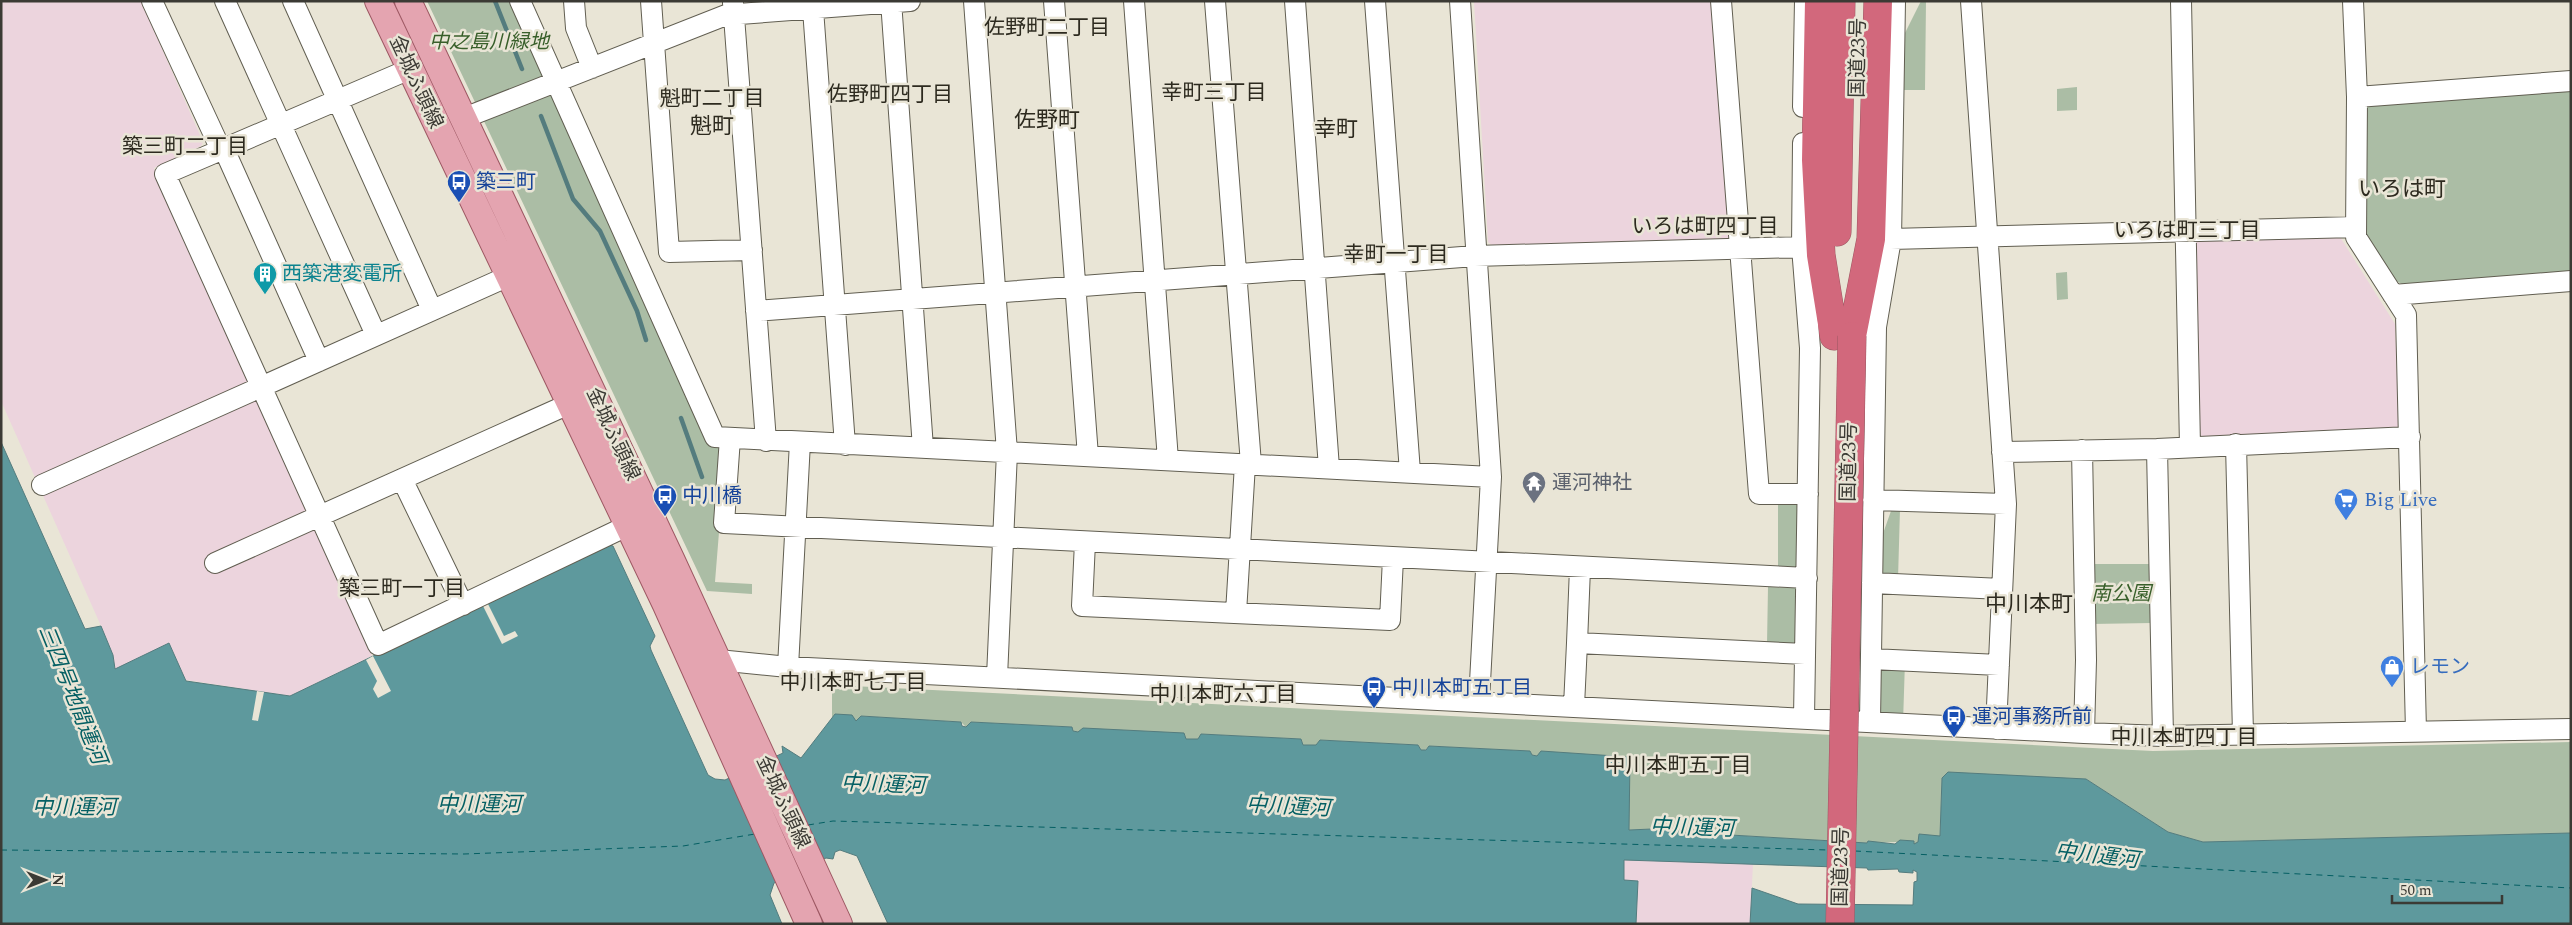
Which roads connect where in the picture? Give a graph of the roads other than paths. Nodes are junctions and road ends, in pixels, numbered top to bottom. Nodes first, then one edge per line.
1 (152, 1) edge
2 (226, 1) edge
3 (293, 1) edge
4 (378, 1) edge
5 (408, 1) edge
6 (520, 1) edge
7 (574, 1) edge
8 (651, 1) edge
9 (974, 1) edge
10 (1054, 1) edge
11 (1134, 1) edge
12 (1215, 1) edge
13 (1295, 1) edge
14 (1375, 1) edge
15 (1460, 1) edge
16 (1722, 1) edge
17 (1805, 1) edge
18 (1819, 1) edge
19 (1841, 1) edge
20 (1860, 1) edge
21 (1878, 1) edge
22 (1895, 1) edge
23 (1971, 1) edge
24 (2181, 1) edge
25 (2354, 1) edge
26 (897, 2) edge
27 (815, 6) edge
28 (734, 8) edge
29 (654, 44) junction
30 (592, 68) junction
31 (410, 69) junction
32 (2571, 81) edge
33 (556, 82) junction
34 (2356, 97) junction
35 (337, 100) junction
36 (464, 118) junction
37 (280, 126) junction
38 (222, 149) junction
39 (2356, 227) junction
40 (2187, 230) junction
41 (1988, 235) junction
42 (1891, 239) junction
43 (1741, 247) junction
44 (1802, 247) junction
45 (752, 250) junction
46 (669, 252) junction
47 (1475, 256) junction
48 (1395, 262) junction
49 (639, 267) junction
50 (1315, 268) junction
51 (1236, 275) junction
52 (509, 276) junction
53 (1154, 281) junction
54 (2571, 281) edge
55 (1075, 287) junction
56 (996, 293) junction
57 (2393, 295) junction
58 (912, 299) junction
59 (835, 305) junction
60 (432, 310) junction
61 (756, 311) junction
62 (376, 335) junction
63 (1843, 336) junction
64 (319, 361) junction
65 (262, 387) junction
66 (570, 404) junction
67 (2410, 437) junction
68 (730, 438) junction
69 (766, 441) junction
70 (800, 442) junction
71 (2236, 444) junction
72 (845, 445) junction
73 (2190, 446) junction
74 (923, 448) junction
75 (2157, 449) junction
76 (2082, 450) junction
77 (1007, 452) junction
78 (2002, 452) junction
79 (1088, 456) junction
80 (1168, 460) junction
81 (1248, 464) junction
82 (1329, 468) junction
83 (1410, 472) junction
84 (1491, 476) junction
85 (402, 478) junction
86 (42, 485) dead end
87 (1808, 494) junction
88 (1873, 500) junction
89 (2006, 504) junction
90 (320, 515) junction
91 (627, 526) junction
92 (795, 527) junction
93 (1003, 538) junction
94 (1085, 542) junction
95 (1240, 551) junction
96 (1393, 558) junction
97 (215, 563) dead end
98 (1486, 563) junction
99 (1580, 568) junction
100 (1807, 578) junction
101 (1872, 583) junction
102 (2002, 589) junction
103 (463, 605) junction
104 (1236, 613) junction
105 (1576, 643) junction
106 (1805, 654) junction
107 (1871, 659) junction
108 (718, 660) junction
109 (692, 663) junction
110 (1999, 665) junction
111 (788, 667) junction
112 (997, 677) junction
113 (1479, 701) junction
114 (1574, 706) junction
115 (727, 710) junction
116 (1804, 718) junction
117 (1870, 721) junction
118 (1996, 729) junction
119 (2571, 729) edge
120 (2416, 731) junction
121 (2084, 733) junction
122 (2243, 734) junction
123 (2163, 736) junction
124 (809, 924) edge
125 (839, 924) edge
126 (1822, 924) edge
127 (1840, 924) edge

1 - 38 street
2 - 37 street
3 - 35 street
4 - 31 main road, 金城ふ頭線
5 - 36 main road, 金城ふ頭線
6 - 33 street
7 - 30 street
8 - 29 street
9 - 56 street
10 - 55 street
11 - 53 street
12 - 51 street
13 - 50 street
14 - 48 street
15 - 47 street
16 - 43 street
17 - 44 street
18 - 63 highway
19 - 63 highway, 国道23号
20 - 63 highway, 国道23号
21 - 63 highway
22 - 42 street
23 - 41 street
24 - 40 street
25 - 34 street
26 - 27 street
26 - 58 street
27 - 28 street
27 - 59 street
28 - 29 street
28 - 45 street
29 - 30 street
29 - 46 street
30 - 33 street
31 - 35 street
31 - 52 main road, 金城ふ頭線
32 - 34 street
33 - 36 street
33 - 49 street
34 - 39 street
35 - 37 street
35 - 60 street
36 - 108 main road, 金城ふ頭線
37 - 38 street
37 - 62 street
38 - 64 street
38 - 65 street
39 - 40 street
39 - 57 street
40 - 41 street
40 - 73 street
41 - 42 street
41 - 78 street
42 - 88 street
43 - 44 street
43 - 47 street
43 - 87 street
44 - 87 street
45 - 46 street
45 - 61 street
46 - 49 street
47 - 48 street
47 - 84 street
48 - 50 street
48 - 83 street
49 - 68 street
50 - 51 street
50 - 82 street
51 - 53 street
51 - 81 street
52 - 60 street
52 - 66 main road, 金城ふ頭線
53 - 55 street
53 - 80 street
54 - 57 street
55 - 56 street
55 - 79 street
56 - 58 street
56 - 77 street
57 - 67 street
58 - 59 street
58 - 74 street
59 - 61 street
59 - 72 street
60 - 62 street
61 - 69 street
62 - 64 street
63 - 126 highway, 国道23号
63 - 127 highway, 国道23号, bridge
64 - 65 street
65 - 86 street
65 - 90 street
66 - 85 street
66 - 91 main road, 金城ふ頭線
67 - 71 street
67 - 120 street
68 - 69 street
68 - 92 street
69 - 70 street
70 - 72 street
70 - 92 street
71 - 73 street
71 - 122 street
72 - 74 street
73 - 75 street
74 - 77 street
75 - 76 street
75 - 123 street
76 - 78 street
76 - 121 street
77 - 79 street
77 - 93 street
78 - 89 street
79 - 80 street
80 - 81 street
81 - 82 street
81 - 95 street
82 - 83 street
83 - 84 street
84 - 98 street
85 - 90 street
85 - 103 street
87 - 100 street
88 - 89 street
88 - 101 street
89 - 102 street
90 - 97 street
90 - 103 street
91 - 103 street
91 - 109 main road, 金城ふ頭線
92 - 93 street
92 - 111 street
93 - 94 street
93 - 112 street
94 - 95 street
94 - 104 street
95 - 96 street
95 - 104 street
96 - 98 street
96 - 104 street
98 - 99 street
98 - 113 street
99 - 100 street
99 - 105 street
100 - 106 street
101 - 102 street
101 - 107 street
102 - 110 street
105 - 106 street
105 - 114 street
106 - 116 street
107 - 110 street
107 - 117 street
108 - 109 street
108 - 111 street
108 - 115 main road, 金城ふ頭線
109 - 115 main road, 金城ふ頭線
110 - 118 street
111 - 112 street
112 - 113 street
113 - 114 street
114 - 116 street
115 - 124 main road, 金城ふ頭線
115 - 125 main road, 金城ふ頭線
116 - 117 street
117 - 118 street
118 - 121 street
119 - 120 street
120 - 122 street
121 - 123 street
122 - 123 street

